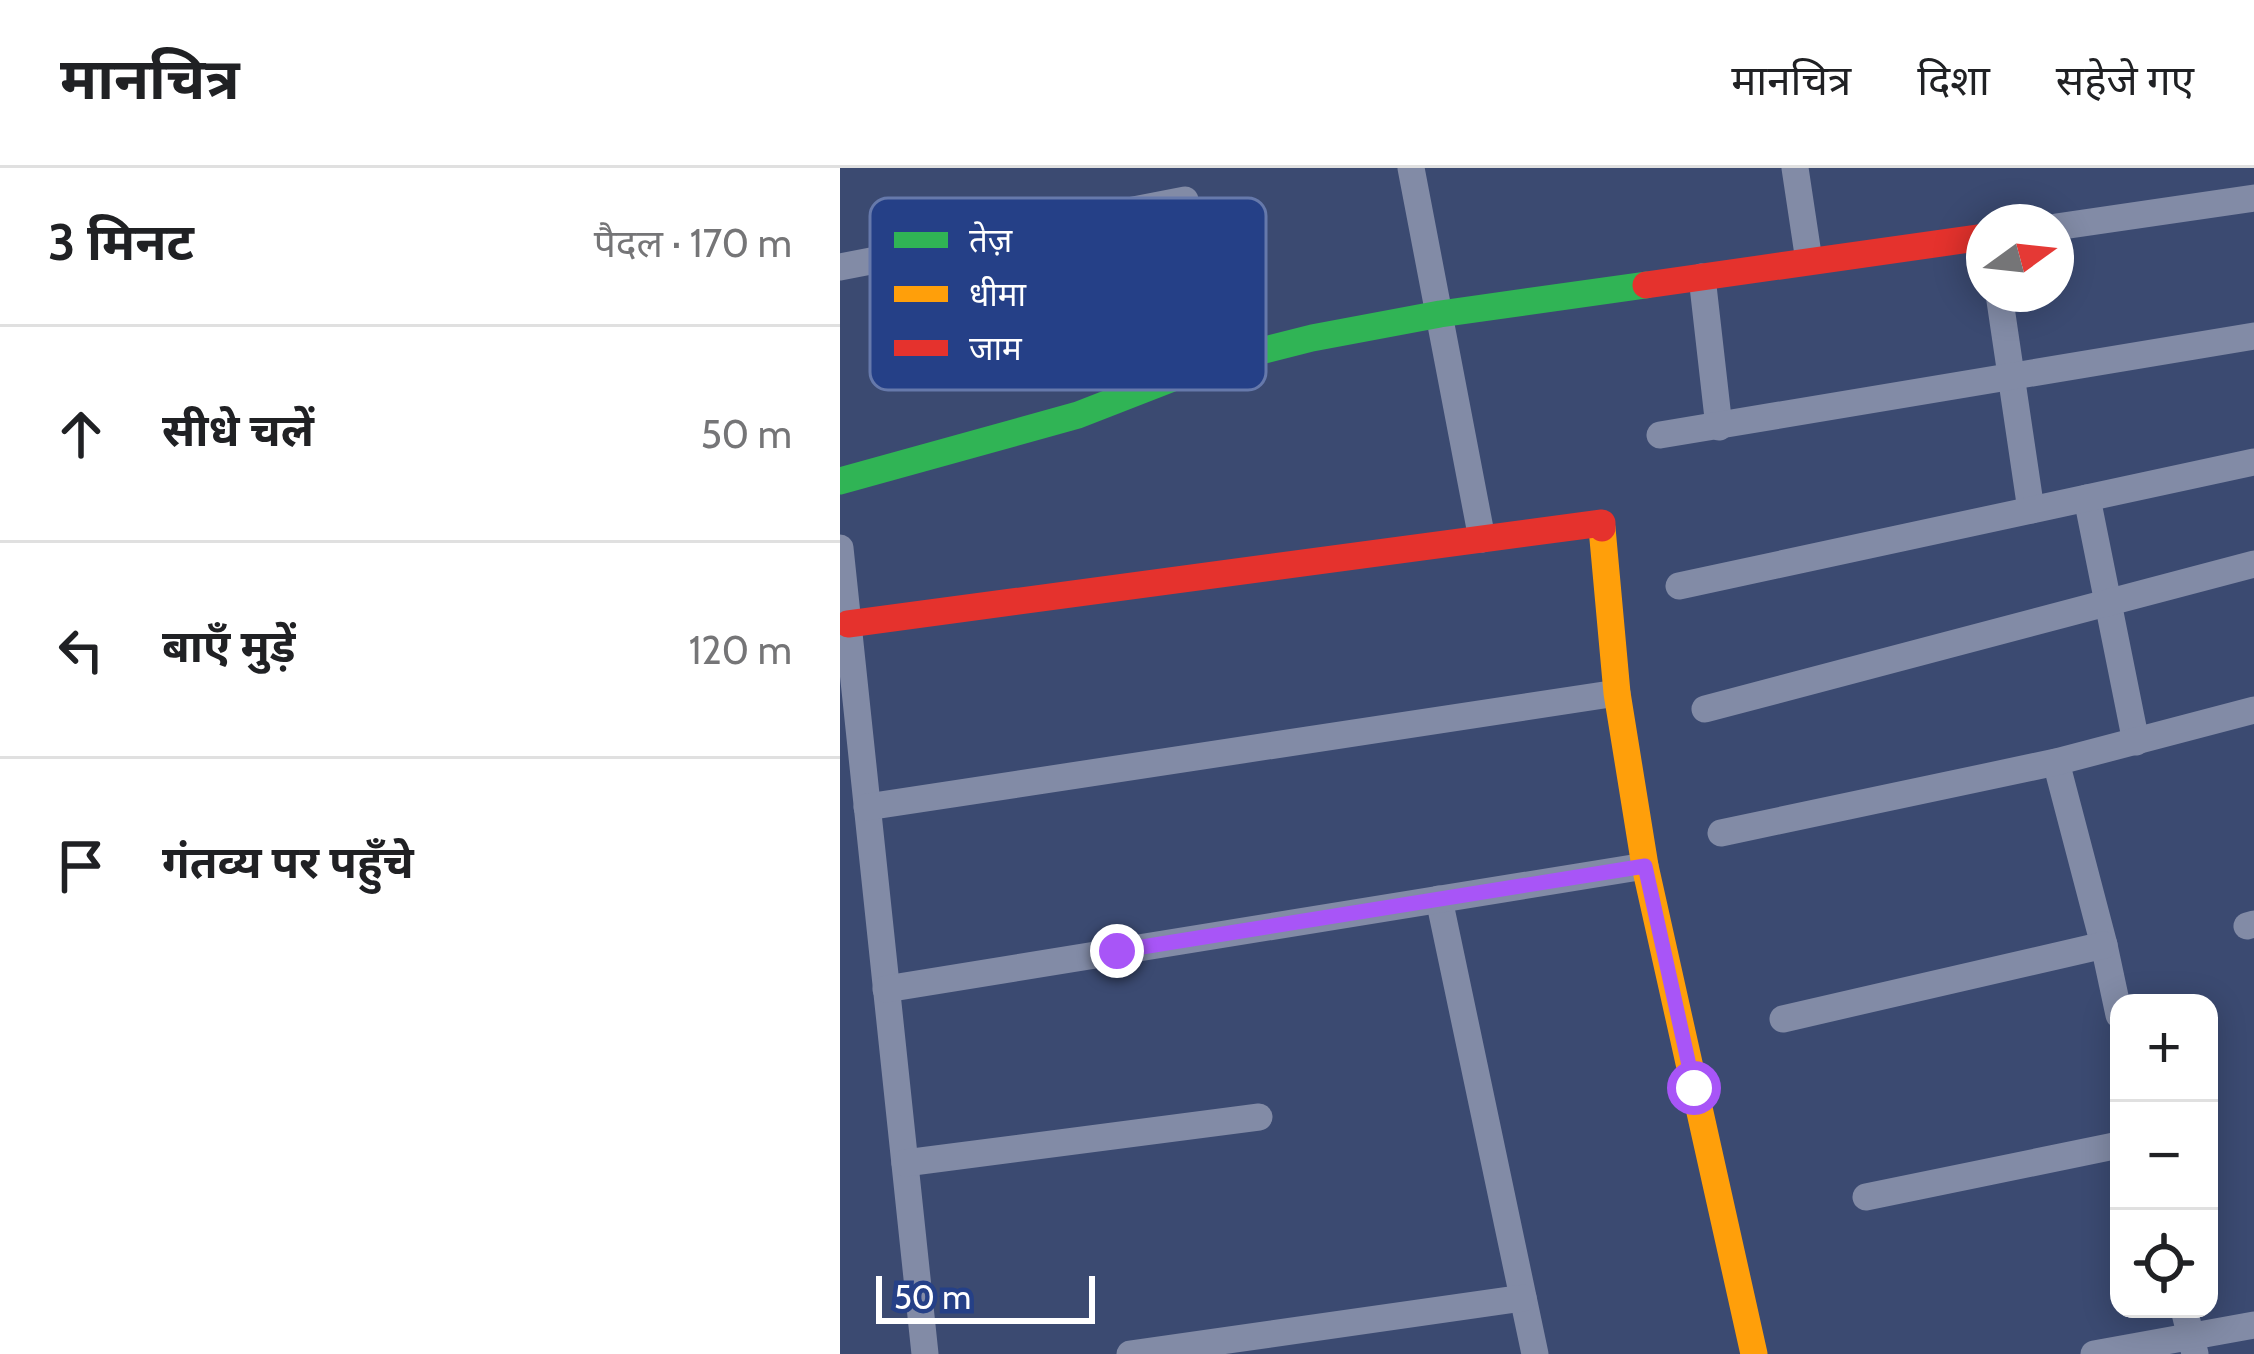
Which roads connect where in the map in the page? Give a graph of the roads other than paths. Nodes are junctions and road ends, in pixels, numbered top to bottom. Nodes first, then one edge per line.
1 (1411, 168) edge
2 (1795, 168) edge
3 (2254, 198) edge
4 (2074, 223) edge
5 (1966, 240) edge
6 (870, 261) edge
7 (1809, 262) junction
8 (840, 267) edge
9 (1702, 277) junction
10 (2002, 312) edge
11 (1440, 314) junction
12 (2254, 336) edge
13 (1266, 350) edge
14 (2011, 376) junction
15 (1142, 390) edge
16 (1719, 427) junction
17 (1660, 435) dead end
18 (2254, 462) edge
19 (840, 481) edge
20 (2087, 497) junction
21 (2031, 510) junction
22 (1481, 539) junction
23 (840, 548) edge
24 (2254, 564) edge
25 (1679, 586) dead end
26 (2108, 602) junction
27 (848, 624) junction
28 (1617, 693) junction
29 (1705, 709) dead end
30 (2254, 710) edge
31 (2136, 742) junction
32 (2056, 762) junction
33 (868, 807) junction
34 (1720, 833) dead end
35 (1645, 866) junction
36 (1438, 899) junction
37 (2104, 945) junction
38 (886, 988) junction
39 (2114, 994) edge
40 (1784, 1019) dead end
41 (1259, 1117) dead end
42 (2110, 1146) edge
43 (904, 1163) junction
44 (1866, 1197) dead end
45 (1523, 1298) junction
46 (2254, 1325) edge
47 (2193, 1346) edge
48 (925, 1354) edge
49 (1130, 1354) edge
50 (1534, 1354) edge
51 (1754, 1354) edge
52 (2094, 1354) edge

1 - 11 street
2 - 7 street
3 - 4 street
5 - 7 street
6 - 8 street
7 - 9 street
9 - 11 street
9 - 16 street
10 - 14 street
11 - 13 street
11 - 22 street
12 - 14 street
14 - 16 street
14 - 21 street
15 - 19 street
16 - 17 street
18 - 20 street
20 - 21 street
20 - 26 street
21 - 25 street
22 - 27 street
22 - 28 street
23 - 27 street
24 - 26 street
26 - 29 street
26 - 31 street
27 - 33 street
28 - 33 street
28 - 35 street
30 - 31 street
31 - 32 street
32 - 34 street
32 - 37 street
33 - 38 street
35 - 36 street
35 - 51 street
36 - 38 street
36 - 45 street
37 - 39 street
37 - 40 street
38 - 43 street
41 - 43 street
42 - 44 street
43 - 48 street
45 - 49 street
45 - 50 street
46 - 47 street
47 - 52 street

